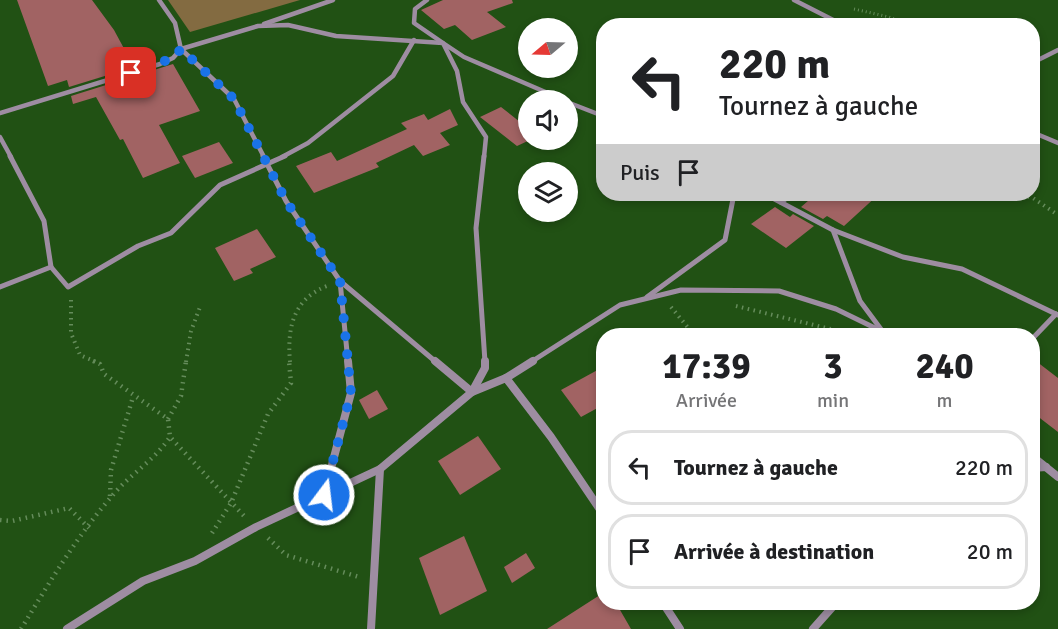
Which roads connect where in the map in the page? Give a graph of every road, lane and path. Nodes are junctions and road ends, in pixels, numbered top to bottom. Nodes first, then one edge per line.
1 (159, 0) edge
2 (333, 0) edge
3 (427, 0) edge
4 (794, 0) edge
5 (854, 9) dead end
6 (829, 18) edge
7 (894, 18) edge
8 (258, 26) junction
9 (414, 40) junction
10 (442, 44) junction
11 (181, 49) junction
12 (1058, 50) edge
13 (1040, 59) edge
14 (540, 90) edge
15 (578, 106) edge
16 (0, 112) edge
17 (596, 113) edge
18 (1040, 135) edge
19 (0, 137) edge
20 (1058, 143) edge
21 (267, 166) junction
22 (733, 201) edge
23 (1037, 201) edge
24 (782, 202) edge
25 (1058, 215) edge
26 (833, 230) junction
27 (51, 267) junction
28 (340, 281) junction
29 (68, 286) junction
30 (0, 287) edge
31 (660, 295) junction
32 (644, 299) junction
33 (725, 303) dead end
34 (200, 307) dead end
35 (1057, 314) edge
36 (688, 328) edge
37 (823, 328) edge
38 (875, 328) edge
39 (876, 328) edge
40 (1040, 331) edge
41 (506, 378) junction
42 (472, 392) junction
43 (133, 397) junction
44 (168, 419) junction
45 (170, 437) junction
46 (1040, 462) edge
47 (1040, 467) edge
48 (1046, 467) junction
49 (380, 469) junction
50 (1058, 477) edge
51 (324, 495) junction
52 (110, 497) junction
53 (231, 503) junction
54 (596, 504) edge
55 (0, 520) edge
56 (256, 527) junction
57 (89, 528) junction
58 (195, 561) junction
59 (374, 581) junction
60 (668, 610) edge
61 (830, 610) edge
62 (21, 629) edge
63 (67, 629) edge
64 (371, 629) edge
65 (680, 629) edge
66 (813, 629) edge

1 - 11 street
2 - 8 street
3 - 10 street
4 - 6 street
5 - 7 path
8 - 9 street
8 - 11 street
9 - 10 street
9 - 21 street
10 - 14 street
10 - 42 street
11 - 16 street
11 - 21 street
12 - 13 street
15 - 17 street
18 - 20 street
19 - 27 street
21 - 28 street
21 - 29 street
22 - 32 street
23 - 25 path
24 - 26 street
26 - 35 street
26 - 39 street
27 - 29 street
27 - 30 street
28 - 42 street
28 - 51 street
28 - 53 path
29 - 43 path
31 - 32 street
31 - 36 path
31 - 38 street
32 - 41 street
33 - 37 path
34 - 44 path
35 - 40 street
41 - 42 street
41 - 54 street
42 - 49 street
43 - 44 path
43 - 52 path
44 - 45 path
45 - 52 path
45 - 53 path
46 - 48 street
47 - 48 street
48 - 50 street
49 - 51 street
49 - 59 street
51 - 56 street
52 - 57 path
53 - 56 path
53 - 58 path
55 - 57 path
56 - 58 street
56 - 59 path
57 - 62 path
58 - 63 street
59 - 64 street
60 - 65 street
61 - 66 street

